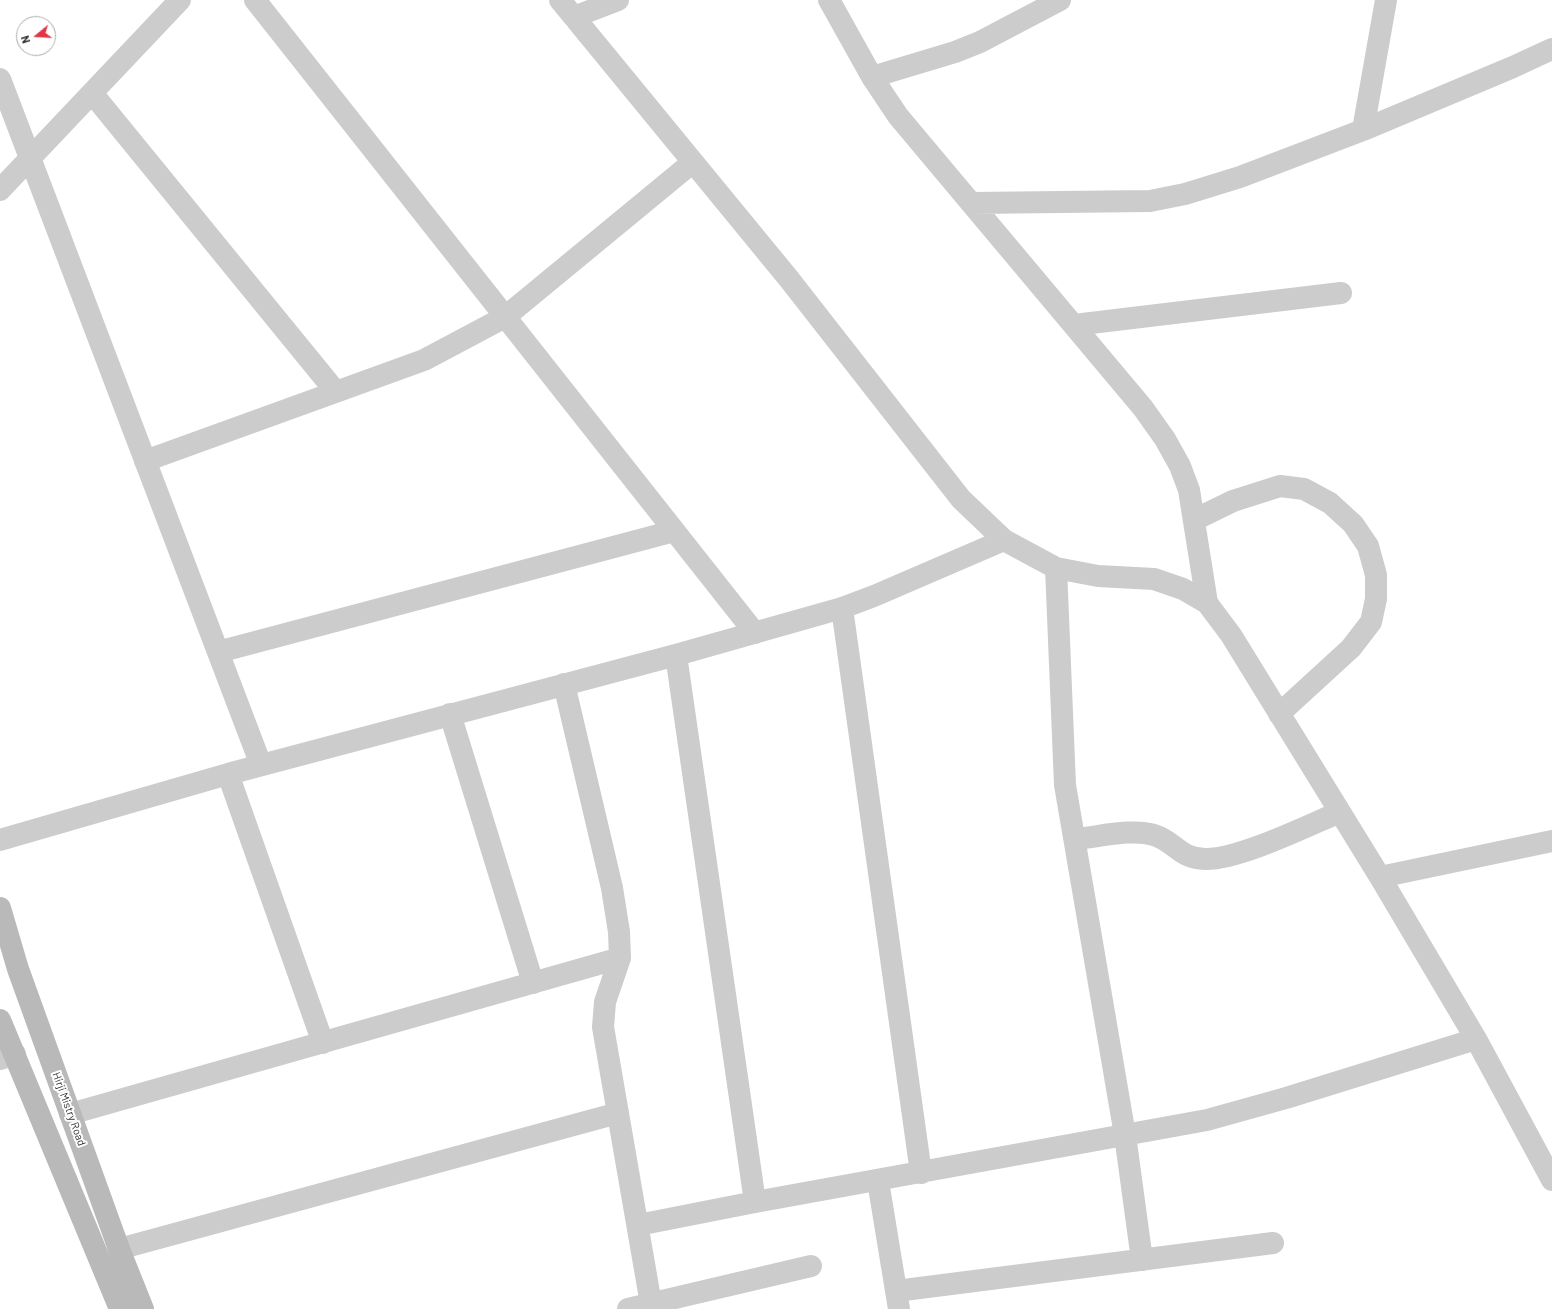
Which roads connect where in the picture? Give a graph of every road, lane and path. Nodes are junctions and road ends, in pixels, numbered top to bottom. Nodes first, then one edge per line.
1 (180, 0) edge
2 (255, 0) edge
3 (560, 0) edge
4 (618, 0) edge
5 (829, 0) edge
6 (1060, 0) edge
7 (1386, 0) edge
8 (574, 17) junction
9 (1552, 49) edge
10 (872, 77) junction
11 (0, 79) edge
12 (92, 93) junction
13 (1364, 130) junction
14 (29, 159) junction
15 (693, 162) junction
16 (0, 190) edge
17 (972, 203) junction
18 (1341, 294) dead end
19 (505, 317) junction
20 (1074, 325) junction
21 (336, 392) junction
22 (145, 461) junction
23 (1194, 520) junction
24 (674, 532) junction
25 (1004, 540) junction
26 (1056, 568) junction
27 (1207, 603) junction
28 (842, 608) junction
29 (754, 633) junction
30 (218, 652) junction
31 (676, 655) junction
32 (564, 684) junction
33 (450, 714) junction
34 (1279, 714) junction
35 (261, 765) junction
36 (228, 774) junction
37 (1340, 812) junction
38 (1075, 839) junction
39 (0, 840) edge
40 (1552, 841) edge
41 (1380, 877) junction
42 (2, 918) edge
43 (620, 958) junction
44 (533, 983) junction
45 (0, 1020) edge
46 (1476, 1039) junction
47 (323, 1043) junction
48 (7, 1057) edge
49 (618, 1113) junction
50 (70, 1114) junction
51 (1125, 1135) junction
52 (921, 1173) junction
53 (1552, 1180) edge
54 (878, 1181) junction
55 (755, 1202) junction
56 (638, 1225) junction
57 (1274, 1243) dead end
58 (119, 1249) junction
59 (1142, 1260) junction
60 (811, 1266) dead end
61 (898, 1300) edge
62 (651, 1304) junction
63 (120, 1309) edge
64 (143, 1309) edge
65 (628, 1309) edge

1 - 12 street
2 - 19 street
3 - 8 street
4 - 8 street
5 - 10 street
6 - 10 street
7 - 13 street
8 - 15 street
9 - 13 street
10 - 17 street
11 - 14 street
12 - 14 street
12 - 21 street
13 - 17 street
14 - 16 street
14 - 22 street
15 - 19 street
15 - 25 street
17 - 20 street
18 - 20 street
19 - 21 street
19 - 24 street
20 - 23 street
21 - 22 street
22 - 30 street
23 - 27 street
23 - 34 street
24 - 29 street
24 - 30 street
25 - 26 street
25 - 28 street
26 - 27 street
26 - 38 street
27 - 34 street
28 - 29 street
28 - 52 street
29 - 31 street
30 - 35 street
31 - 32 street
31 - 55 street
32 - 33 street
32 - 43 street
33 - 35 street
33 - 44 street
34 - 37 street
35 - 36 street
36 - 39 street
36 - 47 street
37 - 38 street
37 - 41 street
38 - 51 street
40 - 41 street
41 - 46 street
42 - 50 main road, Hirji Mistry Road
43 - 44 street
43 - 49 street
44 - 47 street
45 - 48 main road
46 - 51 street
46 - 53 street
47 - 50 street
48 - 63 main road
49 - 56 street
49 - 58 street
50 - 58 main road, Hirji Mistry Road
51 - 52 street
51 - 59 street
52 - 54 street
54 - 55 street
54 - 61 street
55 - 56 street
56 - 62 street
57 - 59 street
58 - 64 main road, Hirji Mistry Road
59 - 61 street
60 - 62 street
62 - 65 street

